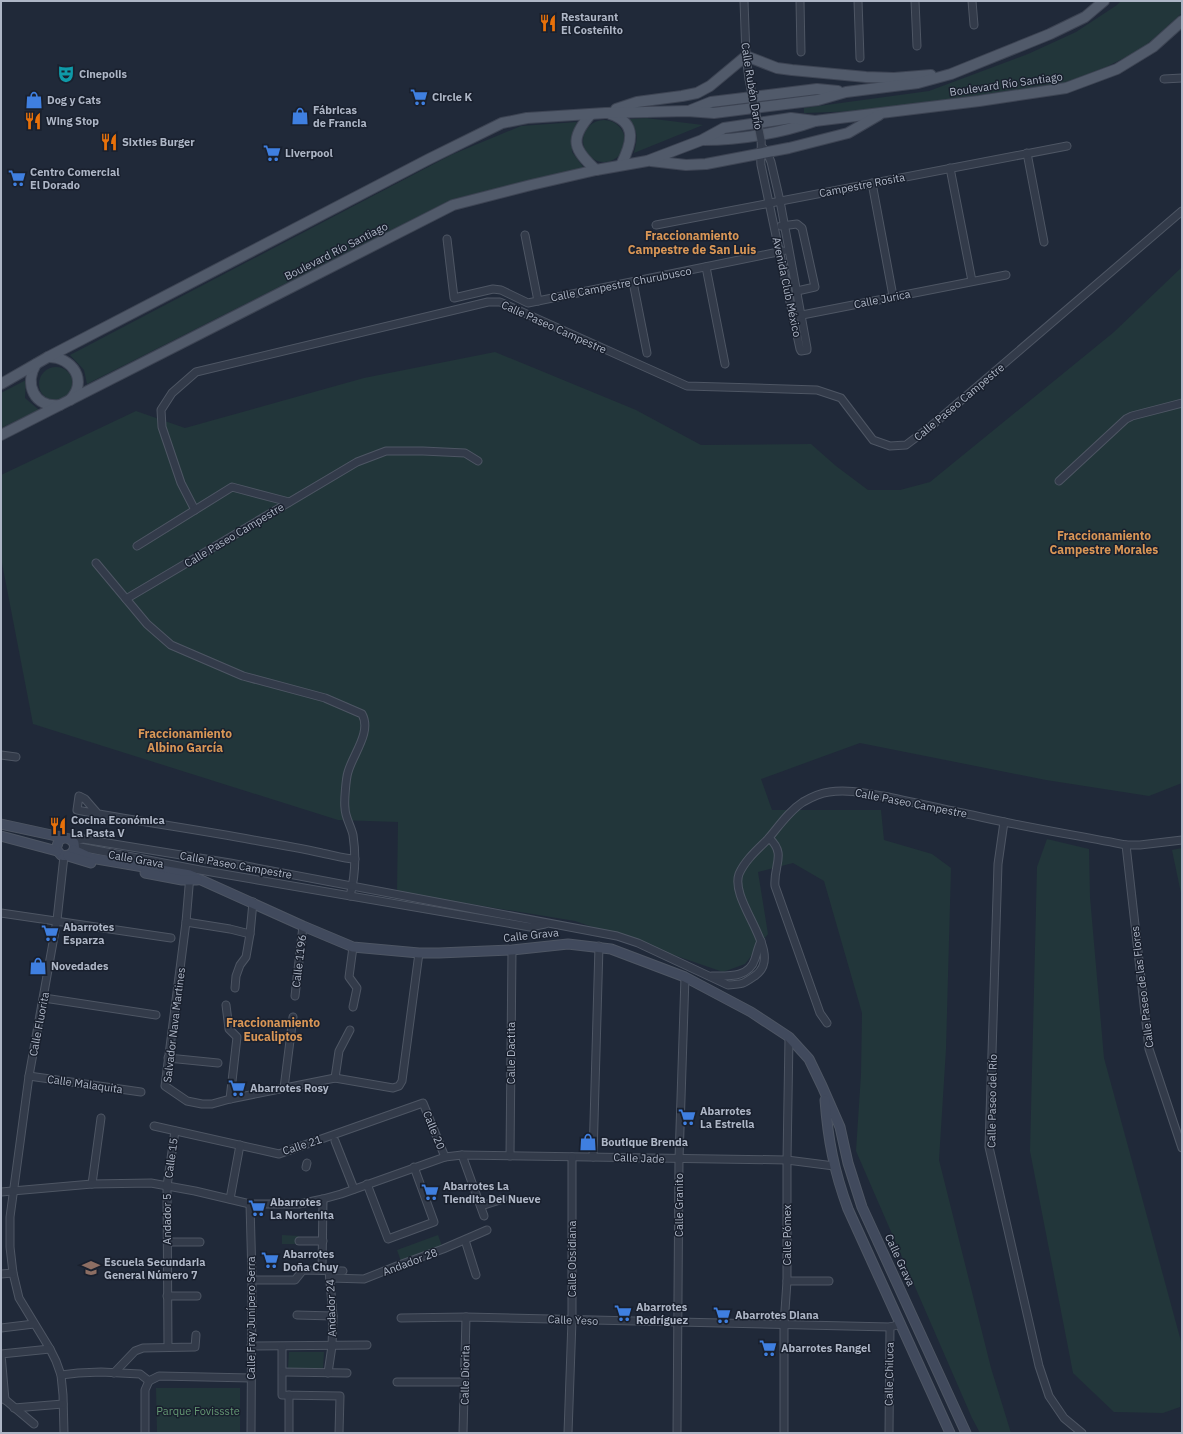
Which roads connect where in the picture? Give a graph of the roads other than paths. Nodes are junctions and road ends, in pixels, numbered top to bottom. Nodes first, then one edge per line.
1 (744, 1) edge
2 (800, 1) edge
3 (858, 1) edge
4 (915, 1) edge
5 (972, 1) edge
6 (1104, 1) edge
7 (1182, 21) edge
8 (974, 25) dead end
9 (917, 46) dead end
10 (801, 52) dead end
11 (746, 56) junction
12 (860, 58) dead end
13 (951, 74) junction
14 (1182, 78) edge
15 (1164, 79) dead end
16 (604, 113) junction
17 (882, 113) junction
18 (591, 114) junction
19 (1067, 146) dead end
20 (763, 148) junction
21 (1027, 153) junction
22 (647, 161) junction
23 (621, 165) junction
24 (950, 168) junction
25 (596, 170) junction
26 (872, 183) junction
27 (780, 201) junction
28 (769, 203) junction
29 (1182, 211) edge
30 (656, 224) dead end
31 (785, 226) junction
32 (775, 227) junction
33 (525, 235) dead end
34 (447, 239) dead end
35 (1044, 242) dead end
36 (789, 249) junction
37 (780, 252) junction
38 (706, 267) junction
39 (1006, 275) dead end
40 (972, 281) junction
41 (633, 282) junction
42 (797, 291) junction
43 (893, 296) junction
44 (538, 301) junction
45 (801, 315) junction
46 (793, 316) junction
47 (647, 354) dead end
48 (48, 357) junction
49 (36, 364) junction
50 (725, 364) dead end
51 (1, 384) edge
52 (65, 403) junction
53 (1182, 403) edge
54 (1, 435) edge
55 (478, 461) dead end
56 (1059, 481) dead end
57 (289, 502) junction
58 (195, 510) junction
59 (137, 546) dead end
60 (96, 563) dead end
61 (126, 599) junction
62 (1, 755) edge
63 (16, 756) dead end
64 (98, 814) junction
65 (1004, 822) junction
66 (1, 824) edge
67 (1, 836) edge
68 (769, 838) junction
69 (1182, 840) edge
70 (1126, 845) junction
71 (68, 848) junction
72 (186, 856) junction
73 (355, 859) junction
74 (220, 861) junction
75 (184, 867) junction
76 (218, 873) junction
77 (302, 877) junction
78 (190, 878) junction
79 (353, 886) junction
80 (300, 887) junction
81 (399, 895) junction
82 (350, 896) junction
83 (252, 902) junction
84 (398, 904) junction
85 (1, 913) edge
86 (57, 920) junction
87 (186, 922) junction
88 (548, 923) junction
89 (303, 926) junction
90 (250, 934) junction
91 (171, 938) dead end
92 (761, 941) junction
93 (599, 946) junction
94 (353, 947) junction
95 (512, 950) junction
96 (419, 953) junction
97 (709, 976) junction
98 (685, 977) junction
99 (235, 988) dead end
100 (295, 996) dead end
101 (44, 998) junction
102 (226, 1005) dead end
103 (353, 1007) dead end
104 (156, 1015) dead end
105 (293, 1016) dead end
106 (827, 1024) dead end
107 (350, 1030) dead end
108 (789, 1037) junction
109 (168, 1058) junction
110 (218, 1063) dead end
111 (29, 1076) junction
112 (335, 1078) junction
113 (284, 1088) junction
114 (141, 1092) dead end
115 (825, 1093) junction
116 (230, 1099) junction
117 (423, 1103) joint
118 (101, 1118) dead end
119 (154, 1126) dead end
120 (175, 1131) junction
121 (335, 1141) dead end
122 (240, 1145) junction
123 (1182, 1148) edge
124 (462, 1155) junction
125 (510, 1156) junction
126 (445, 1157) junction
127 (572, 1157) junction
128 (593, 1157) junction
129 (679, 1159) junction
130 (787, 1160) junction
131 (834, 1166) junction
132 (414, 1167) junction
133 (92, 1184) junction
134 (367, 1184) junction
135 (167, 1186) junction
136 (354, 1189) junction
137 (13, 1191) junction
138 (1, 1192) edge
139 (230, 1199) junction
140 (323, 1199) junction
141 (503, 1199) dead end
142 (250, 1204) junction
143 (481, 1206) junction
144 (484, 1216) dead end
145 (487, 1230) dead end
146 (465, 1240) junction
147 (299, 1241) dead end
148 (323, 1241) junction
149 (167, 1242) junction
150 (200, 1242) dead end
151 (326, 1270) junction
152 (343, 1270) dead end
153 (13, 1273) junction
154 (1, 1274) edge
155 (476, 1275) dead end
156 (330, 1278) junction
157 (252, 1280) junction
158 (787, 1281) junction
159 (829, 1281) dead end
160 (167, 1296) junction
161 (197, 1296) dead end
162 (298, 1315) dead end
163 (333, 1316) junction
164 (466, 1317) junction
165 (401, 1318) dead end
166 (572, 1320) junction
167 (678, 1322) junction
168 (34, 1324) junction
169 (901, 1324) junction
170 (784, 1325) junction
171 (890, 1327) junction
172 (1, 1328) edge
173 (196, 1334) dead end
174 (367, 1345) dead end
175 (251, 1346) junction
176 (332, 1346) junction
177 (168, 1347) junction
178 (282, 1347) junction
179 (50, 1349) junction
180 (1, 1354) edge
181 (283, 1372) junction
182 (114, 1373) junction
183 (328, 1373) junction
184 (347, 1373) dead end
185 (61, 1375) junction
186 (251, 1378) junction
187 (149, 1381) junction
188 (398, 1382) dead end
189 (464, 1382) junction
190 (289, 1395) junction
191 (3, 1398) edge
192 (63, 1404) junction
193 (14, 1408) junction
194 (34, 1424) dead end
195 (64, 1433) edge
196 (145, 1433) edge
197 (251, 1433) edge
198 (288, 1433) edge
199 (339, 1433) edge
200 (464, 1433) edge
201 (568, 1433) edge
202 (676, 1433) edge
203 (784, 1433) edge
204 (888, 1433) edge
205 (950, 1433) edge
206 (966, 1433) edge
207 (1082, 1433) edge

1 - 11 street, Calle Rubén Darío
2 - 10 street
3 - 12 street
4 - 9 street
5 - 8 street
6 - 13 main road, Boulevard Río Santiago
7 - 17 main road, Boulevard Río Santiago
11 - 13 main road
11 - 16 main road
11 - 20 street, Calle Rubén Darío, bridge
13 - 16 main road, Boulevard Río Santiago
14 - 15 street
16 - 18 main road, Boulevard Río Santiago
16 - 23 main road
17 - 20 main road
17 - 22 main road, Boulevard Río Santiago
18 - 25 main road
18 - 48 main road, Boulevard Río Santiago
19 - 21 street, Campestre Rosita
20 - 22 main road
20 - 27 street, Avenida Club México
20 - 28 street, Avenida Club México
21 - 24 street, Campestre Rosita
21 - 35 street
22 - 23 main road, Boulevard Río Santiago
23 - 25 main road, Boulevard Río Santiago
24 - 26 street, Campestre Rosita
24 - 40 street
25 - 52 main road, Boulevard Río Santiago
26 - 27 street, Campestre Rosita
26 - 43 street
27 - 28 street, Campestre Rosita
27 - 31 street, Avenida Club México
28 - 30 street, Campestre Rosita
28 - 32 street, Avenida Club México
29 - 58 street, Calle Paseo Campestre
31 - 32 street, Avenida Club México
31 - 36 street, Avenida Club México
31 - 42 street, Avenida Club México
32 - 37 street, Avenida Club México
33 - 44 street
34 - 44 street, Calle Campestre Churubusco
36 - 37 street, Calle Campestre Churubusco
36 - 42 street, Avenida Club México
37 - 38 street, Calle Campestre Churubusco
37 - 46 street, Avenida Club México
38 - 41 street, Calle Campestre Churubusco
38 - 50 street
39 - 40 street, Calle Jurica
40 - 43 street, Calle Jurica
41 - 44 street, Calle Campestre Churubusco
41 - 47 street
42 - 45 street, Avenida Club México
43 - 45 street, Calle Jurica
45 - 46 street, Calle Jurica
45 - 46 street, Avenida Club México
48 - 49 main road, Boulevard Río Santiago
48 - 52 main road
49 - 51 main road, Boulevard Río Santiago
49 - 52 main road
52 - 54 main road, Boulevard Río Santiago
53 - 56 street
55 - 57 street
57 - 58 street, Calle Paseo Campestre
57 - 61 street, Calle Paseo Campestre
58 - 59 street
60 - 61 street
61 - 73 street
62 - 63 street
64 - 64 street
64 - 73 street
65 - 68 street, Calle Paseo Campestre
65 - 70 street, Calle Paseo Campestre
65 - 207 street, Calle Paseo del Río
66 - 71 main road
67 - 71 main road
68 - 92 street, Calle Paseo Campestre
68 - 106 street
69 - 70 street, Calle Paseo Campestre
70 - 123 street, Calle Paseo de las Flores
71 - 72 street, Calle Paseo Campestre
71 - 75 street, Calle Paseo Campestre
71 - 78 main road, Calle Grava
71 - 86 street, Calle Fluorita
72 - 74 street, Calle Paseo Campestre
72 - 75 street
73 - 79 street
74 - 76 street
74 - 77 street, Calle Paseo Campestre
75 - 76 street, Calle Paseo Campestre
76 - 80 street, Calle Paseo Campestre
77 - 79 street, Calle Paseo Campestre
77 - 80 street
78 - 83 main road, Calle Grava
78 - 87 street, Salvador Nava Martines
79 - 81 street, Calle Paseo Campestre
79 - 82 street
80 - 82 street, Calle Paseo Campestre
81 - 84 street
81 - 88 street, Calle Paseo Campestre
82 - 84 street, Calle Paseo Campestre
83 - 89 main road, Calle Grava
83 - 90 street
84 - 88 street, Calle Paseo Campestre
85 - 86 street
86 - 91 street
86 - 101 street, Calle Fluorita
87 - 90 street
87 - 109 street, Salvador Nava Martines
88 - 97 street, Calle Paseo Campestre
89 - 94 main road, Calle Grava
89 - 100 street, Calle 1196
90 - 99 street
92 - 97 street
92 - 97 street, Calle Paseo Campestre
93 - 95 main road, Calle Grava
93 - 98 main road, Calle Grava
93 - 128 street
94 - 96 main road, Calle Grava
94 - 103 street
95 - 96 main road, Calle Grava
95 - 125 street, Calle Dactita
96 - 112 street, Salvador Nava Martines
98 - 108 main road, Calle Grava
98 - 129 street, Calle Granito
101 - 104 street
101 - 111 street, Calle Fluorita
102 - 116 street
105 - 113 street
107 - 112 street
108 - 115 main road, Calle Grava
108 - 130 street, Calle Pómex
109 - 110 street
109 - 116 street, Salvador Nava Martines
111 - 114 street, Calle Malaquita
111 - 137 street, Calle Fluorita
112 - 113 street, Salvador Nava Martines
113 - 116 street, Salvador Nava Martines
115 - 131 main road, Calle Grava
115 - 206 main road, Calle Grava
117 - 122 street, Calle 21
117 - 126 street, Calle 20
118 - 133 street
119 - 120 street, Calle 21
120 - 122 street, Calle 21
120 - 135 street, Calle 15
121 - 136 street
122 - 139 street
124 - 125 street, Calle Jade
124 - 126 street, Calle Jade
124 - 143 street
125 - 127 street, Calle Jade
126 - 132 street, Calle Jade
127 - 128 street, Calle Jade
127 - 166 street, Calle Obsidiana
128 - 129 street, Calle Jade
129 - 130 street, Calle Jade
129 - 167 street, Calle Granito
130 - 131 street, Calle Jade
130 - 158 street, Calle Pómex
131 - 169 main road, Calle Grava
132 - 134 street, Calle Jade
132 - 134 street
133 - 135 street, Calle Jade
133 - 137 street, Calle Jade
134 - 136 street, Calle Jade
135 - 139 street, Calle Jade
135 - 149 street, Andador 5
136 - 140 street, Calle Jade
137 - 138 street, Calle Jade
137 - 153 street, Calle Fluorita
139 - 142 street, Calle Jade
140 - 142 street, Calle Jade
140 - 148 street, Andador 24
141 - 143 street
142 - 157 street, Calle Fray Junípero Serra
143 - 144 street
145 - 146 street, Andador 28
146 - 155 street
146 - 156 street, Andador 28
147 - 148 street
148 - 151 street, Andador 24
149 - 150 street
149 - 160 street, Andador 5
151 - 152 street
151 - 156 street, Andador 24
151 - 157 street
153 - 154 street
153 - 168 street, Calle Fluorita
156 - 163 street, Andador 24
157 - 175 street, Calle Fray Junípero Serra
158 - 159 street
158 - 170 street, Calle Pómex
160 - 161 street
160 - 177 street, Andador 5
162 - 163 street
163 - 176 street, Andador 24
164 - 165 street, Calle Yeso
164 - 166 street, Calle Yeso
164 - 189 street, Calle Diorita
166 - 167 street, Calle Yeso
166 - 201 street, Calle Obsidiana
167 - 170 street, Calle Yeso
167 - 202 street, Calle Granito
168 - 172 street
168 - 179 street, Calle Fluorita
169 - 171 street, Calle Chiluca
169 - 205 main road, Calle Grava
170 - 171 street, Calle Yeso
170 - 203 street, Calle Pómex
171 - 204 street, Calle Chiluca
173 - 177 street
174 - 176 street
175 - 178 street
175 - 186 street, Calle Fray Junípero Serra
176 - 178 street
176 - 183 street, Andador 24
177 - 182 street
178 - 181 street
179 - 180 street
179 - 185 street, Calle Fluorita
180 - 191 street
181 - 183 street
181 - 190 street
182 - 185 street
182 - 187 street
183 - 184 street
185 - 192 street, Calle Fluorita
186 - 187 street
186 - 197 street, Calle Fray Junípero Serra
187 - 196 street
188 - 189 street
189 - 200 street, Calle Diorita
190 - 198 street
190 - 199 street
191 - 193 street
192 - 193 street
192 - 195 street, Calle Fluorita
193 - 194 street

